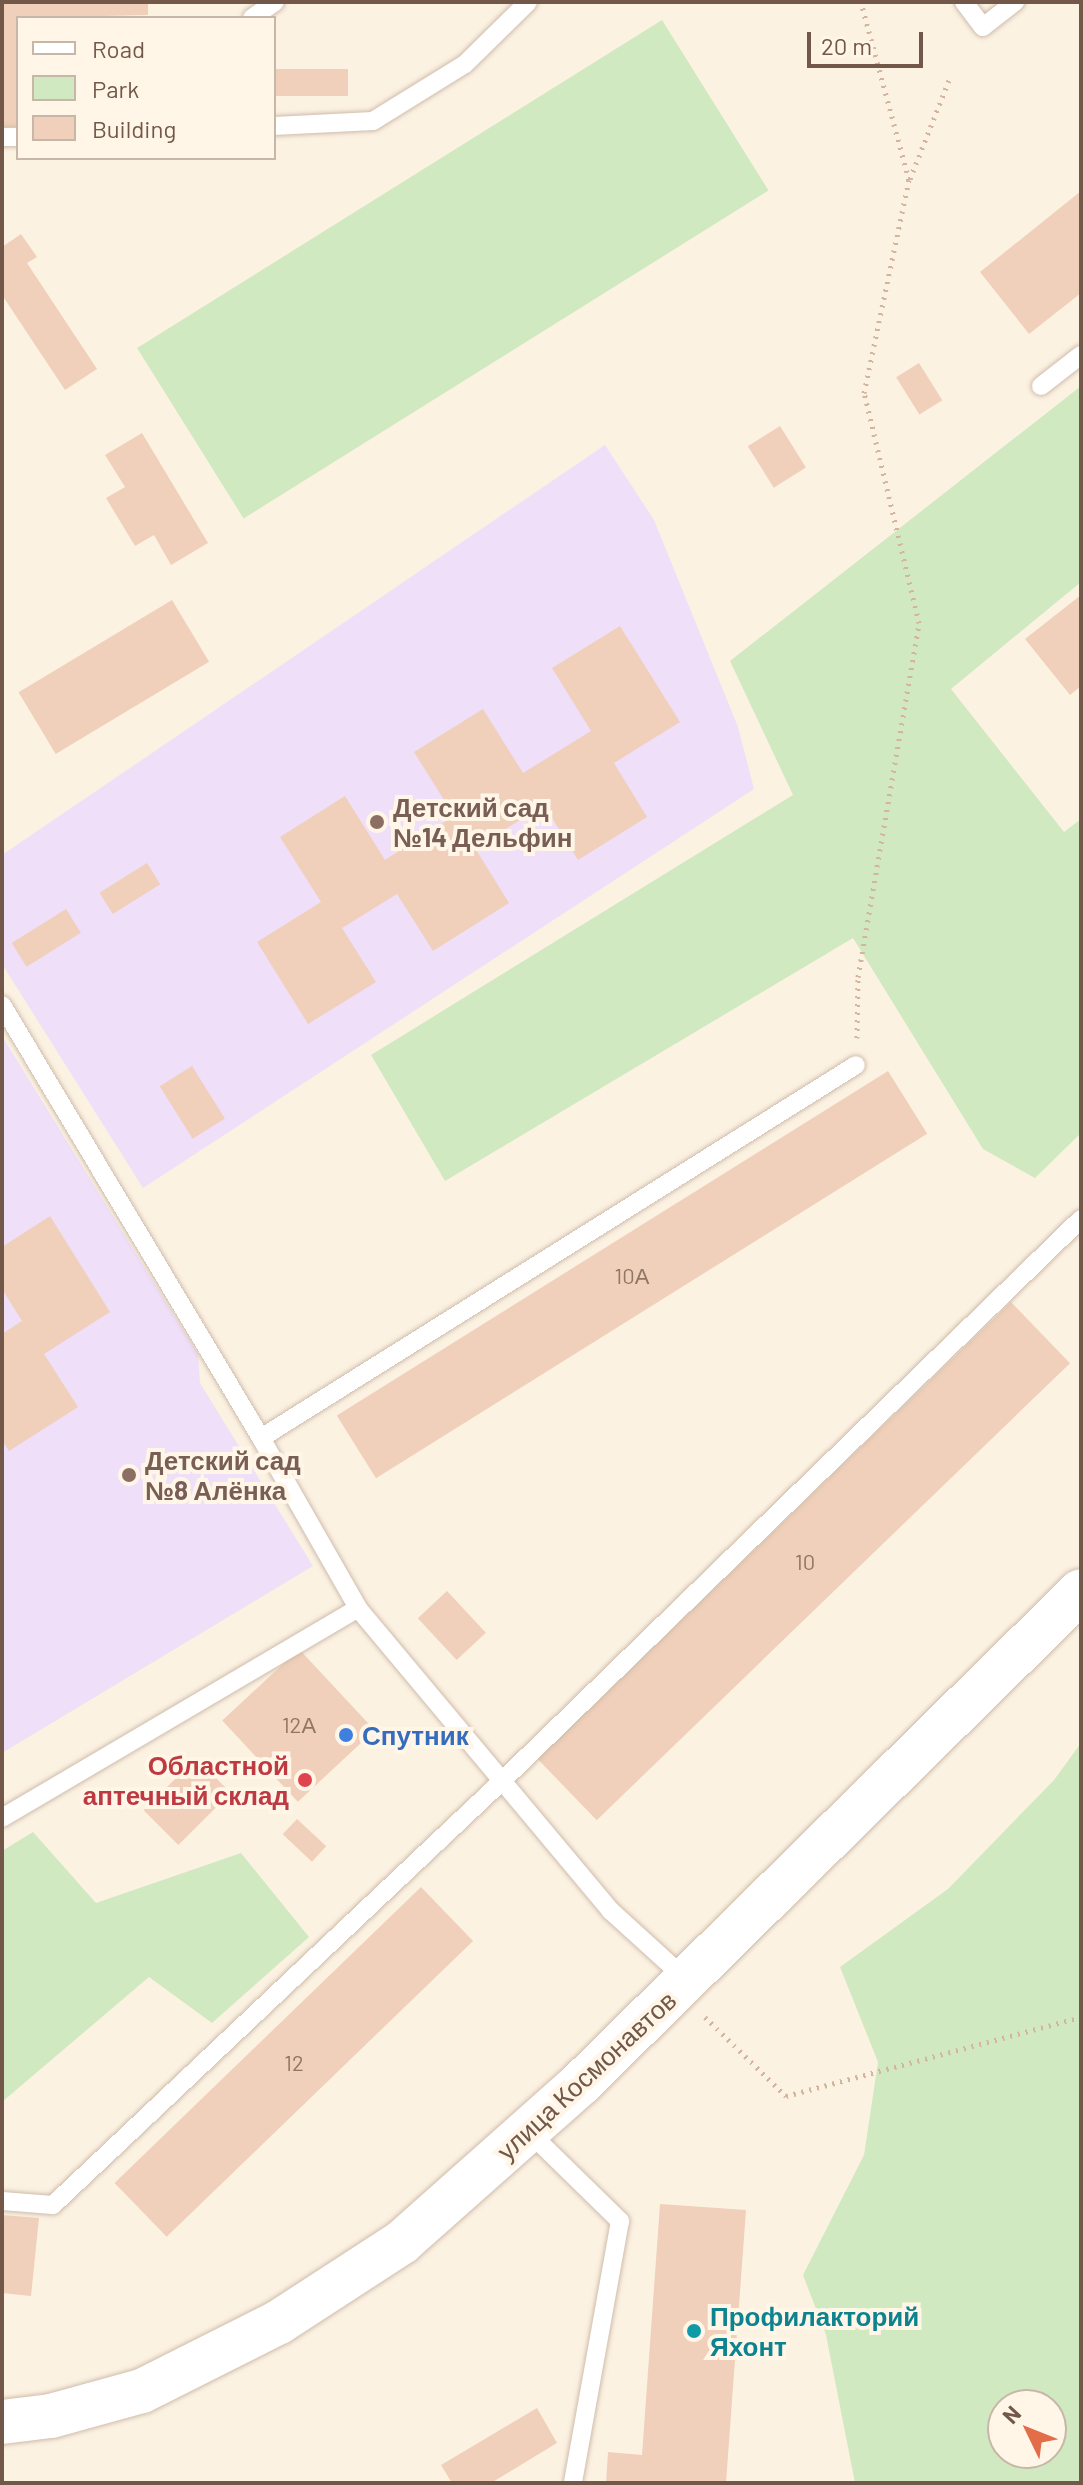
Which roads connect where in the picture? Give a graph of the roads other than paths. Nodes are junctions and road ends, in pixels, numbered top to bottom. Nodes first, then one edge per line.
1 (275, 2) edge
2 (528, 2) edge
3 (964, 2) edge
4 (1015, 2) edge
5 (255, 16) edge
6 (276, 126) edge
7 (1081, 355) edge
8 (1041, 386) dead end
9 (2, 1005) edge
10 (856, 1065) road end
11 (1081, 1219) edge
12 (261, 1438) junction
13 (1081, 1591) edge
14 (358, 1608) junction
15 (502, 1781) junction
16 (2, 1818) edge
17 (687, 1980) junction
18 (528, 2131) junction
19 (2, 2201) edge
20 (2, 2422) edge
21 (573, 2483) edge

1 - 5 lane
2 - 6 lane
3 - 4 lane
7 - 8 lane
9 - 12 lane
10 - 12 lane
11 - 15 lane
12 - 14 lane
13 - 17 street, улица Космонавтов
14 - 15 lane
14 - 16 lane
15 - 17 lane
15 - 19 lane
17 - 18 street, улица Космонавтов
18 - 20 street, улица Космонавтов
18 - 21 lane

